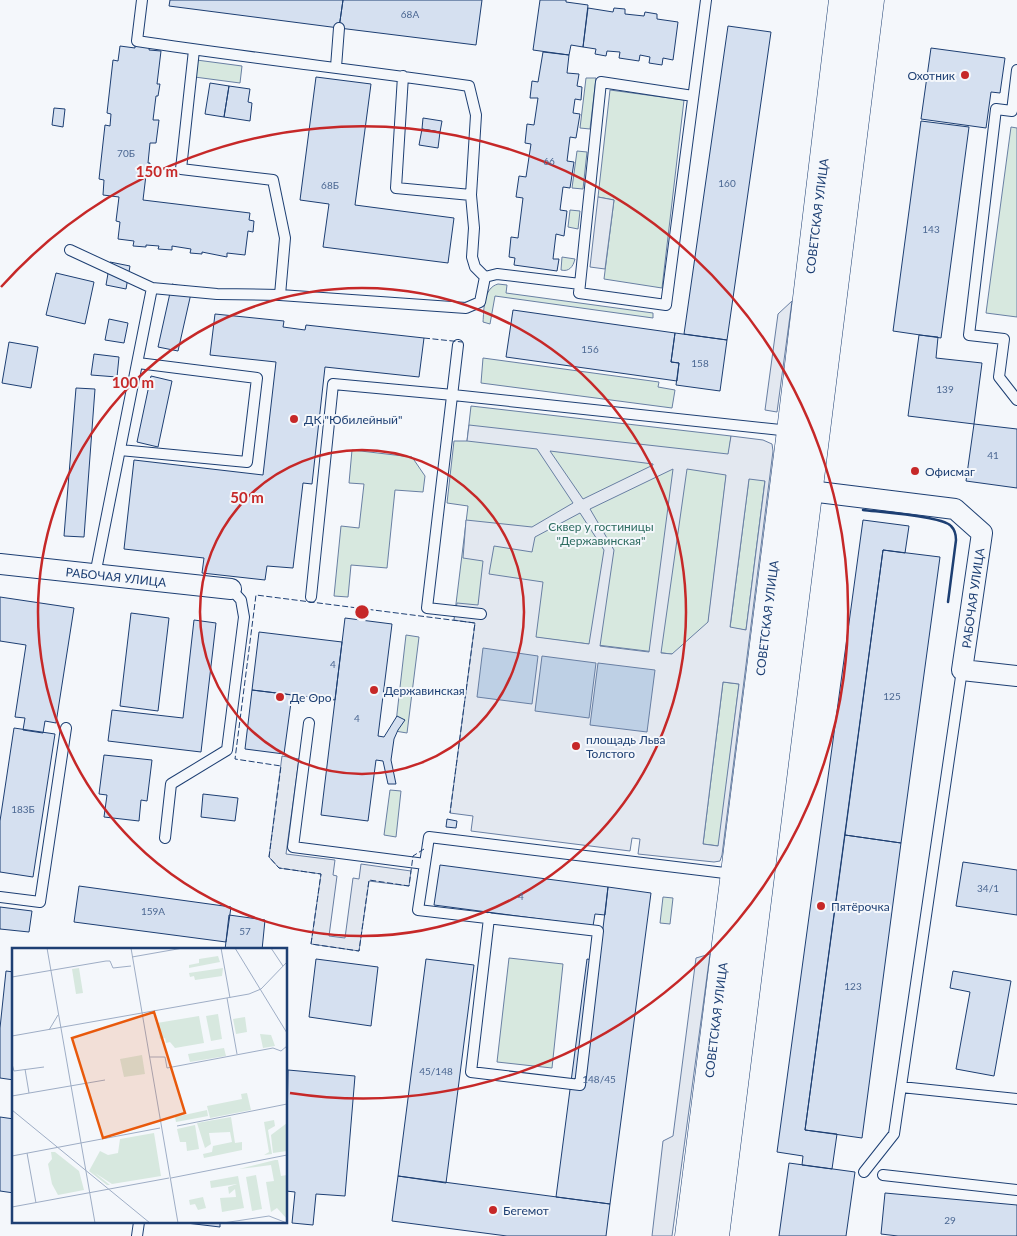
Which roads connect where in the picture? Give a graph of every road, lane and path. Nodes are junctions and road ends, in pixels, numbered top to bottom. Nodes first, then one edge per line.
1 (142, 0) edge
2 (706, 0) edge
3 (843, 0) edge
4 (870, 0) edge
5 (339, 28) dead end
6 (194, 50) junction
7 (336, 67) junction
8 (1017, 70) edge
9 (404, 76) junction
10 (693, 96) junction
11 (1014, 111) edge
12 (471, 195) junction
13 (70, 250) dead end
14 (484, 277) junction
15 (580, 284) junction
16 (152, 288) junction
17 (280, 295) junction
18 (458, 345) dead end
19 (138, 363) junction
20 (453, 395) junction
21 (1017, 400) edge
22 (791, 431) junction
23 (120, 450) junction
24 (810, 491) junction
25 (0, 564) edge
26 (96, 575) junction
27 (231, 589) joint
28 (311, 597) dead end
29 (481, 614) dead end
30 (962, 670) junction
31 (1017, 676) edge
32 (309, 723) dead end
33 (66, 728) dead end
34 (164, 838) dead end
35 (425, 864) junction
36 (734, 874) junction
37 (0, 897) edge
38 (489, 918) junction
39 (901, 1087) junction
40 (1017, 1099) edge
41 (864, 1172) dead end
42 (883, 1175) dead end
43 (1017, 1190) edge
44 (689, 1236) edge
45 (715, 1236) edge

1 - 6 lane
2 - 10 lane
3 - 22 main road, СОВЕТСКАЯ УЛИЦА
4 - 24 main road
5 - 7 lane
6 - 7 lane
6 - 17 lane
7 - 9 lane
8 - 11 lane
9 - 12 lane
9 - 12 lane
10 - 15 lane
10 - 15 lane
11 - 21 lane
12 - 14 lane
13 - 16 lane
14 - 15 lane
14 - 17 lane
16 - 17 lane
16 - 19 lane
18 - 20 lane
19 - 23 lane
19 - 23 lane
20 - 22 lane
20 - 28 lane
20 - 29 lane
22 - 36 main road, СОВЕТСКАЯ УЛИЦА
23 - 26 lane
24 - 30 street, РАБОЧАЯ УЛИЦА
24 - 45 main road
25 - 26 street, РАБОЧАЯ УЛИЦА
26 - 27 street, РАБОЧАЯ УЛИЦА
27 - 34 lane
30 - 31 street
30 - 39 lane
32 - 35 lane
33 - 37 lane
35 - 36 lane
35 - 38 lane
36 - 44 main road, СОВЕТСКАЯ УЛИЦА
38 - 38 lane
39 - 40 lane
39 - 41 lane
42 - 43 lane

